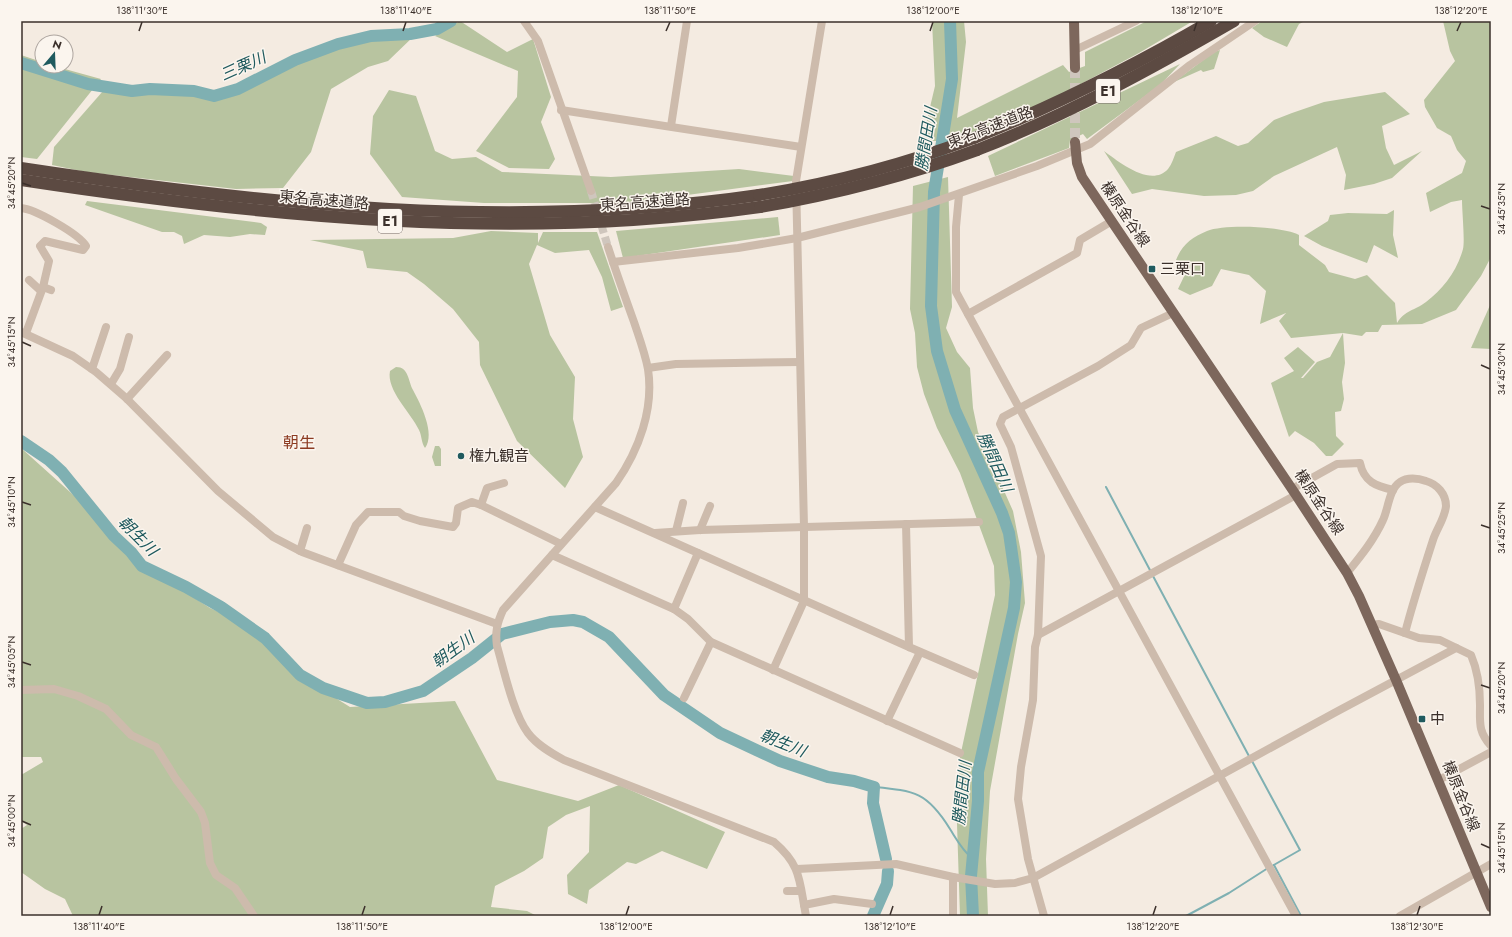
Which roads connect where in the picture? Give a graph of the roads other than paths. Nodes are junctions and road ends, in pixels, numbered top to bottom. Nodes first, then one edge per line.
1 (524, 21) edge
2 (687, 21) edge
3 (822, 21) edge
4 (1074, 21) edge
5 (1136, 21) edge
6 (1211, 21) edge
7 (1234, 21) edge
8 (1255, 21) edge
9 (1075, 50) junction
10 (1075, 68) tunnel mouth
11 (561, 110) junction
12 (670, 126) junction
13 (801, 147) junction
14 (1075, 147) junction
15 (21, 168) edge
16 (21, 180) edge
17 (591, 191) tunnel mouth
18 (959, 195) junction
19 (760, 201) junction
20 (21, 208) edge
21 (1112, 221) junction
22 (797, 238) junction
23 (608, 247) tunnel mouth
24 (613, 262) junction
25 (28, 280) dead end
26 (42, 289) junction
27 (51, 290) dead end
28 (1173, 313) junction
29 (968, 314) junction
30 (106, 327) dead end
31 (24, 333) edge
32 (129, 337) dead end
33 (167, 355) dead end
34 (800, 362) junction
35 (648, 368) junction
36 (92, 369) junction
37 (111, 384) junction
38 (127, 399) junction
39 (1019, 408) junction
40 (504, 483) dead end
41 (1393, 490) junction
42 (1294, 492) junction
43 (683, 502) dead end
44 (482, 505) junction
45 (710, 506) dead end
46 (595, 507) junction
47 (979, 522) dead end
48 (906, 524) junction
49 (804, 527) junction
50 (307, 528) dead end
51 (700, 530) junction
52 (676, 531) junction
53 (654, 533) junction
54 (561, 544) junction
55 (300, 551) junction
56 (698, 553) junction
57 (552, 555) junction
58 (338, 565) junction
59 (1346, 573) junction
60 (1120, 592) junction
61 (804, 601) junction
62 (674, 609) junction
63 (497, 624) junction
64 (1372, 625) junction
65 (1406, 633) junction
66 (1038, 635) junction
67 (711, 642) junction
68 (910, 647) junction
69 (1456, 648) junction
70 (920, 652) junction
71 (772, 670) junction
72 (974, 675) dead end
73 (1396, 680) junction
74 (21, 690) edge
75 (684, 698) dead end
76 (887, 721) junction
77 (1491, 746) edge
78 (1491, 752) edge
79 (960, 753) dead end
80 (1220, 776) junction
81 (1439, 780) junction
82 (1491, 864) edge
83 (797, 869) junction
84 (1476, 873) junction
85 (954, 877) junction
86 (1032, 878) junction
87 (787, 891) dead end
88 (801, 891) junction
89 (872, 904) dead end
90 (804, 905) junction
91 (1491, 907) edge
92 (254, 916) edge
93 (806, 916) edge
94 (953, 916) edge
95 (1044, 916) edge
96 (1296, 916) edge
97 (1400, 916) edge

1 - 11 street
2 - 12 street
3 - 13 street
4 - 9 main road
5 - 9 street
6 - 19 highway, 東名高速道路 / E1, bridge
7 - 19 highway, 東名高速道路 / E1, bridge
8 - 14 street
9 - 10 main road
11 - 12 street
11 - 17 street
12 - 13 street
13 - 22 street
14 - 18 street
14 - 21 main road, 榛原金谷線
15 - 19 highway, 東名高速道路 / E1
16 - 19 highway, 東名高速道路 / E1
18 - 22 street
18 - 29 street
20 - 26 street
21 - 28 main road, 榛原金谷線
21 - 29 street
22 - 24 street
22 - 34 street
23 - 24 street
24 - 35 street
25 - 26 street
26 - 27 street
26 - 31 street
28 - 39 street
28 - 42 main road, 榛原金谷線
29 - 39 street
30 - 36 street
31 - 36 street
32 - 37 street
33 - 38 street
34 - 35 street
34 - 49 street
35 - 46 street
36 - 37 street
37 - 38 street
38 - 55 street
39 - 60 street
39 - 66 street
40 - 44 street
41 - 42 street
41 - 59 street
41 - 65 street
42 - 59 main road, 榛原金谷線
42 - 60 street
43 - 52 street
44 - 54 street
44 - 58 street
45 - 51 street
46 - 53 street
46 - 54 street
47 - 48 street
48 - 49 street
48 - 68 street
49 - 51 street
49 - 61 street
50 - 55 street
51 - 52 street
52 - 53 street
53 - 56 street
54 - 57 street
55 - 58 street
56 - 61 street
56 - 62 street
57 - 62 street
57 - 63 street
58 - 63 street
59 - 64 main road, 榛原金谷線
60 - 66 street
60 - 80 street
61 - 68 street
61 - 71 street
62 - 67 street
63 - 83 street
64 - 65 street
64 - 73 main road, 榛原金谷線
65 - 69 street
66 - 86 street
67 - 71 street
67 - 75 street
68 - 70 street
69 - 73 street
69 - 77 street
70 - 72 street
70 - 76 street
71 - 76 street
73 - 80 street
73 - 81 main road, 榛原金谷線
74 - 92 street
76 - 79 street
78 - 81 street
80 - 86 street
80 - 96 street
81 - 84 main road, 榛原金谷線
82 - 84 street
83 - 85 street
83 - 88 street
84 - 91 main road, 榛原金谷線
84 - 97 street
85 - 86 street
85 - 94 street
86 - 95 street
87 - 88 street
88 - 90 street
89 - 90 street
90 - 93 street

